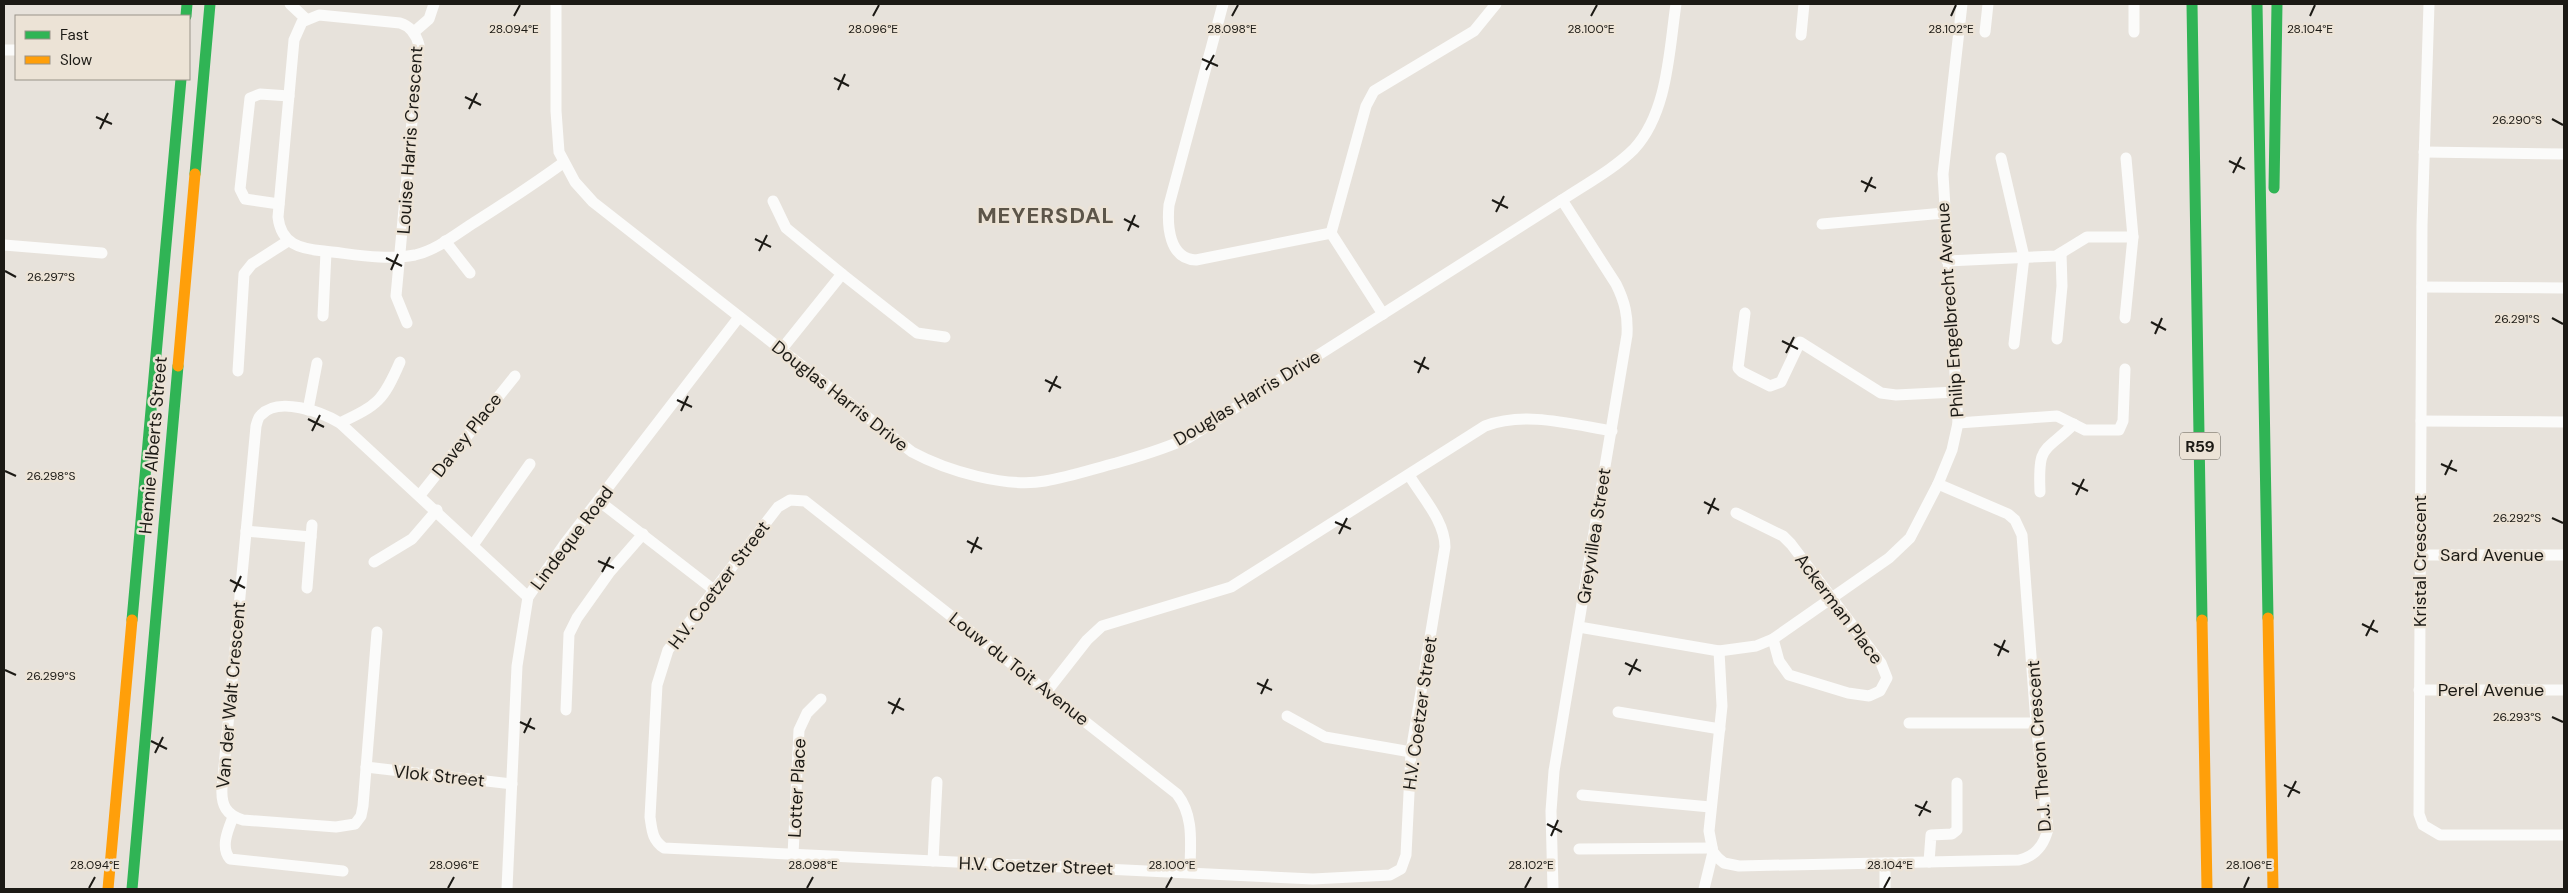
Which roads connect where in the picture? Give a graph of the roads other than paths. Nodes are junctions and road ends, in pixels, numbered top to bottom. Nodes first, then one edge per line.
1 (210, 4) edge
2 (290, 4) edge
3 (434, 4) edge
4 (556, 4) edge
5 (1223, 4) edge
6 (1496, 4) edge
7 (1676, 4) edge
8 (1804, 4) edge
9 (1962, 4) edge
10 (1988, 4) edge
11 (2134, 4) edge
12 (2180, 4) edge
13 (2192, 4) edge
14 (2257, 4) edge
15 (2277, 4) edge
16 (2428, 4) edge
17 (328, 10) edge
18 (306, 19) junction
19 (414, 32) junction
20 (1985, 32) dead end
21 (2134, 32) dead end
22 (1801, 35) dead end
23 (180, 80) edge
24 (2193, 82) junction
25 (289, 96) junction
26 (2424, 152) junction
27 (2564, 154) edge
28 (2001, 158) dead end
29 (2126, 158) dead end
30 (563, 162) junction
31 (2274, 196) dead end
32 (1562, 200) junction
33 (773, 201) dead end
34 (279, 204) junction
35 (1944, 213) junction
36 (1822, 224) dead end
37 (1331, 234) junction
38 (2134, 237) junction
39 (288, 241) junction
40 (445, 241) junction
41 (4, 245) edge
42 (326, 252) junction
43 (102, 253) dead end
44 (2061, 253) junction
45 (401, 256) junction
46 (2024, 257) junction
47 (1947, 261) junction
48 (2274, 271) dead end
49 (470, 273) dead end
50 (842, 274) junction
51 (2422, 287) junction
52 (2564, 288) edge
53 (1745, 313) dead end
54 (1383, 314) junction
55 (323, 316) dead end
56 (740, 316) junction
57 (2125, 318) dead end
58 (407, 323) dead end
59 (945, 337) dead end
60 (2057, 339) dead end
61 (2014, 344) dead end
62 (781, 350) junction
63 (400, 362) dead end
64 (317, 363) dead end
65 (2125, 369) dead end
66 (238, 371) dead end
67 (514, 376) dead end
68 (1956, 392) junction
69 (308, 410) junction
70 (2421, 421) junction
71 (2564, 422) edge
72 (340, 423) junction
73 (1958, 423) junction
74 (2074, 424) junction
75 (1612, 431) junction
76 (2265, 433) junction
77 (530, 464) dead end
78 (1408, 475) junction
79 (1938, 484) junction
80 (2040, 492) dead end
81 (420, 495) junction
82 (794, 499) joint
83 (599, 501) junction
84 (437, 510) junction
85 (1736, 513) dead end
86 (312, 525) dead end
87 (246, 531) junction
88 (643, 534) junction
89 (311, 537) junction
90 (473, 545) junction
91 (2420, 555) junction
92 (2564, 555) edge
93 (374, 562) dead end
94 (306, 588) dead end
95 (714, 590) junction
96 (1831, 596) junction
97 (528, 597) junction
98 (1579, 627) junction
99 (377, 632) dead end
100 (1773, 639) junction
101 (1719, 651) junction
102 (2418, 690) junction
103 (2564, 690) edge
104 (1047, 691) junction
105 (821, 699) dead end
106 (566, 710) dead end
107 (1618, 712) dead end
108 (1287, 716) dead end
109 (1909, 723) dead end
110 (2036, 723) junction
111 (1720, 729) junction
112 (1411, 752) junction
113 (366, 767) junction
114 (937, 782) dead end
115 (1957, 783) dead end
116 (512, 784) junction
117 (1582, 794) dead end
118 (1710, 808) junction
119 (233, 817) junction
120 (2564, 835) edge
121 (1579, 849) dead end
122 (1712, 850) junction
123 (794, 855) junction
124 (933, 861) junction
125 (1929, 862) junction
126 (1884, 864) junction
127 (343, 871) dead end
128 (1190, 872) junction
129 (108, 889) edge
130 (132, 889) edge
131 (507, 889) edge
132 (1552, 889) edge
133 (1704, 889) edge
134 (1885, 889) edge
135 (2207, 889) edge
136 (2273, 889) edge

1 - 130 main road, Hennie Alberts Street
2 - 18 street
3 - 19 street
4 - 30 street, Douglas Harris Drive
5 - 37 street
6 - 37 street
7 - 32 street, Douglas Harris Drive
8 - 22 street
9 - 35 street, Philip Engelbrecht Avenue
10 - 20 street
11 - 21 street
12 - 24 main road
13 - 24 main road, R59
14 - 76 main road
15 - 31 main road
16 - 26 street, Kristal Crescent
17 - 18 street, Louise Harris Crescent
17 - 19 street, Louise Harris Crescent
18 - 25 street
19 - 45 street, Louise Harris Crescent
23 - 129 main road, Hennie Alberts Street
24 - 135 main road, R59
25 - 34 street
25 - 34 street
26 - 27 street
26 - 51 street, Kristal Crescent
28 - 46 street
29 - 38 street
30 - 40 street, Louise Harris Crescent
30 - 56 street, Douglas Harris Drive
32 - 54 street, Douglas Harris Drive
32 - 75 street, Greyvillea Street
33 - 50 street
34 - 39 street
35 - 36 street
35 - 47 street, Philip Engelbrecht Avenue
37 - 54 street
38 - 44 street
38 - 57 street
39 - 42 street, Louise Harris Crescent
39 - 66 street
40 - 45 street, Louise Harris Crescent
40 - 49 street
41 - 43 street
42 - 45 street, Louise Harris Crescent
42 - 55 street
44 - 46 street
44 - 60 street
45 - 58 street
46 - 47 street
46 - 61 street
47 - 68 street, Philip Engelbrecht Avenue
48 - 76 main road
50 - 59 street
50 - 62 street
51 - 52 street
51 - 70 street, Kristal Crescent
53 - 68 street
54 - 62 street, Douglas Harris Drive
56 - 62 street, Douglas Harris Drive
56 - 83 street, Lindeque Road
63 - 72 street
64 - 69 street
65 - 74 street
67 - 81 street, Davey Place
68 - 73 street, Philip Engelbrecht Avenue
69 - 72 street, Van der Walt Crescent
69 - 87 street, Van der Walt Crescent
70 - 71 street
70 - 91 street, Kristal Crescent
72 - 81 street, Van der Walt Crescent
73 - 74 street
73 - 79 street, Philip Engelbrecht Avenue
74 - 80 street
75 - 78 street
75 - 98 street, Greyvillea Street
76 - 136 main road
77 - 90 street
78 - 104 street
78 - 112 street, H.V. Coetzer Street
79 - 96 street, Philip Engelbrecht Avenue
79 - 110 street, D.J. Theron Crescent
81 - 84 street, Van der Walt Crescent
82 - 95 street, H.V. Coetzer Street
82 - 104 street, Louw du Toit Avenue
83 - 88 street
83 - 97 street, Lindeque Road
84 - 90 street, Van der Walt Crescent
84 - 93 street
85 - 96 street, Ackerman Place
86 - 89 street
87 - 89 street
87 - 119 street, Van der Walt Crescent
88 - 95 street
88 - 106 street
89 - 94 street
90 - 97 street, Van der Walt Crescent
91 - 92 street, Sard Avenue
91 - 102 street, Kristal Crescent
95 - 123 street, H.V. Coetzer Street
96 - 100 street, Philip Engelbrecht Avenue
96 - 100 street, Ackerman Place
97 - 116 street, Lindeque Road
98 - 101 street, Philip Engelbrecht Avenue
98 - 132 street, Greyvillea Street
99 - 113 street
100 - 101 street, Philip Engelbrecht Avenue
101 - 111 street
102 - 103 street, Perel Avenue
102 - 120 street, Kristal Crescent
104 - 128 street, Louw du Toit Avenue
105 - 123 street, Lotter Place
107 - 111 street
108 - 112 street
109 - 110 street
110 - 125 street, D.J. Theron Crescent
111 - 118 street
112 - 128 street, H.V. Coetzer Street
113 - 116 street, Vlok Street
113 - 119 street
114 - 124 street
115 - 125 street
116 - 131 street, Lindeque Road
117 - 118 street
118 - 122 street
119 - 127 street
121 - 122 street
122 - 126 street, D.J. Theron Crescent
122 - 133 street
123 - 124 street, H.V. Coetzer Street
124 - 128 street, H.V. Coetzer Street
125 - 126 street, D.J. Theron Crescent
126 - 134 street

